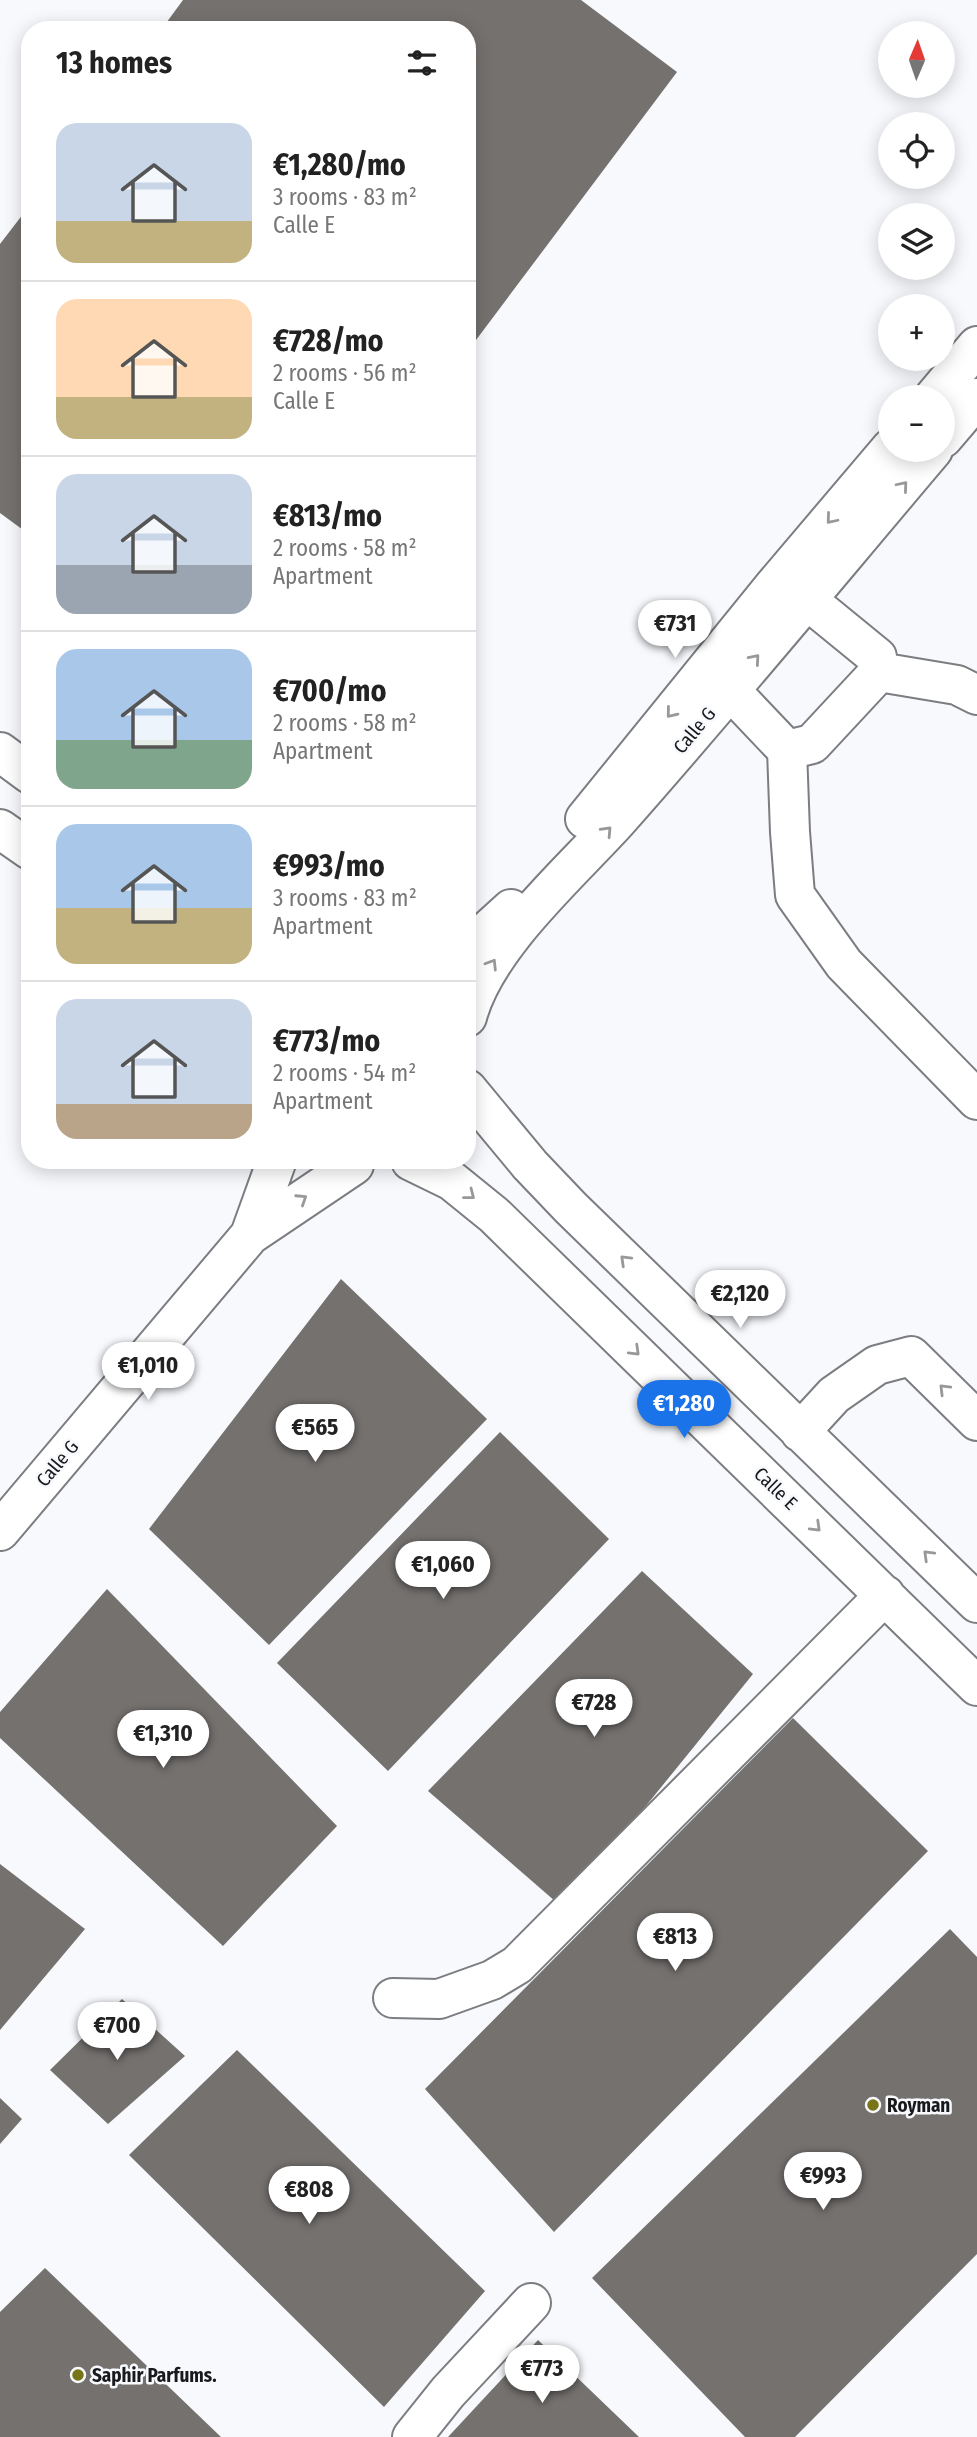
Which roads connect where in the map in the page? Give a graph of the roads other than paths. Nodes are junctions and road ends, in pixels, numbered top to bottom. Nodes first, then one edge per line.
1 (977, 346) edge
2 (944, 385) edge
3 (977, 398) edge
4 (955, 424) edge
5 (879, 462) edge
6 (923, 462) edge
7 (806, 599) junction
8 (879, 672) junction
9 (729, 689) junction
10 (977, 695) edge
11 (787, 750) junction
12 (0, 752) edge
13 (21, 767) edge
14 (0, 829) edge
15 (21, 844) edge
16 (476, 941) edge
17 (476, 996) edge
18 (476, 1100) edge
19 (977, 1100) edge
20 (274, 1169) edge
21 (340, 1169) edge
22 (428, 1169) edge
23 (250, 1235) junction
24 (977, 1421) edge
25 (800, 1432) junction
26 (0, 1531) edge
27 (884, 1595) junction
28 (977, 1603) edge
29 (977, 1686) edge
30 (393, 1998) dead end
31 (531, 2303) dead end
32 (412, 2437) edge

1 - 2 street
3 - 4 street
5 -> 16 street, Calle G
7 -> 6 street, Calle G
7 - 8 street
9 -> 7 street, Calle G
8 - 10 street
8 - 11 street
9 - 11 street
17 -> 9 street, Calle G
11 - 19 street
12 - 13 street
14 - 15 street
25 -> 18 street
20 - 23 street, Calle G
23 -> 21 street, Calle G
22 -> 27 street, Calle E
23 - 26 street, Calle G
24 -> 25 street
28 -> 25 street
27 - 29 street, Calle E
27 - 30 street
31 - 32 street

